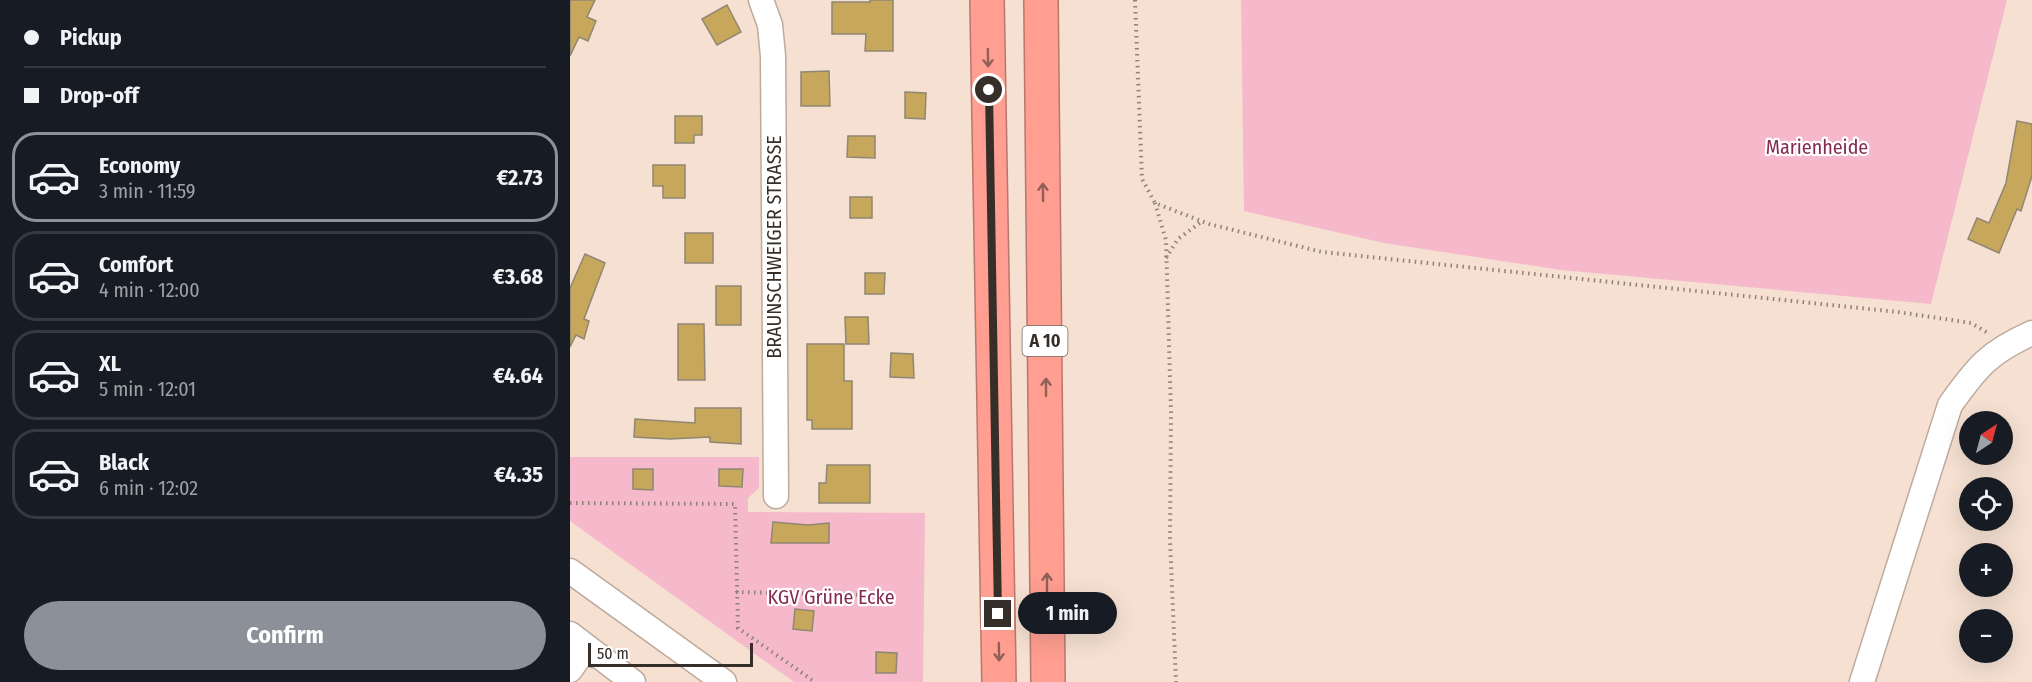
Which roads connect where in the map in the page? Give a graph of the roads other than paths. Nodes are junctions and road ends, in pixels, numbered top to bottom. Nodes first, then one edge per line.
1 (761, 0) edge
2 (987, 0) edge
3 (1041, 0) edge
4 (2032, 333) edge
5 (776, 496) dead end
6 (570, 571) edge
7 (570, 634) edge
8 (599, 656) junction
9 (570, 670) edge
10 (633, 682) edge
11 (724, 682) edge
12 (999, 682) edge
13 (1048, 682) edge
14 (1862, 682) edge

1 - 5 street, BRAUNSCHWEIGER STRASSE
2 -> 12 highway, A 10
13 -> 3 highway, A 10
4 - 14 street
6 - 11 street
7 - 8 street
8 - 9 street
8 - 10 street

